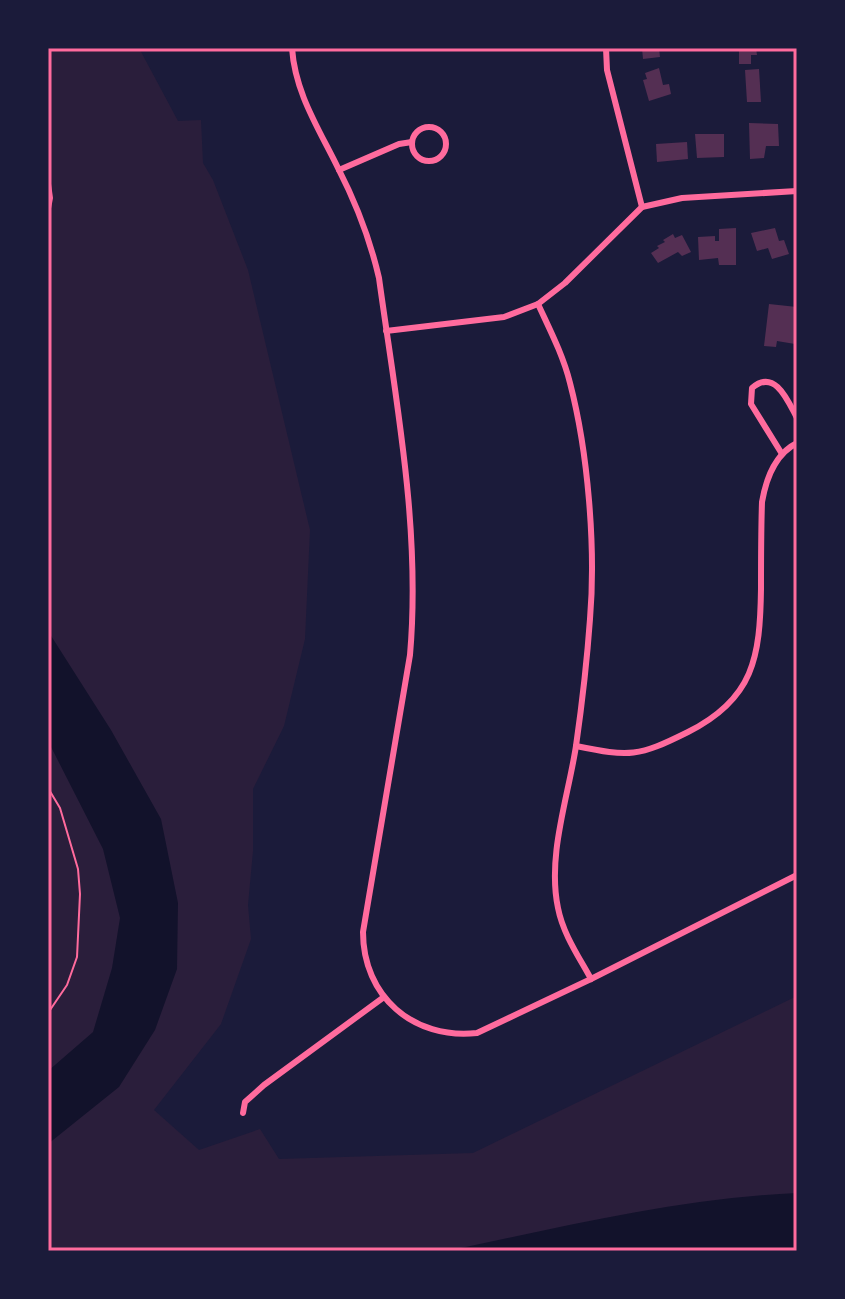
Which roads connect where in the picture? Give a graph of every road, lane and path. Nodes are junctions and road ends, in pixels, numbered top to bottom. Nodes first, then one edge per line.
1 (292, 48) edge
2 (606, 48) edge
3 (412, 142) junction
4 (48, 170) edge
5 (339, 170) junction
6 (797, 191) edge
7 (642, 207) junction
8 (48, 219) edge
9 (538, 304) junction
10 (386, 331) junction
11 (797, 418) edge
12 (797, 443) edge
13 (782, 454) junction
14 (576, 746) junction
15 (48, 788) edge
16 (797, 875) edge
17 (591, 979) junction
18 (384, 997) junction
19 (48, 1013) edge
20 (243, 1113) dead end

1 - 5 street
2 - 7 street
3 - 3 street
3 - 5 street
4 - 8 path
5 - 10 street
6 - 7 street
7 - 9 street
9 - 10 street
9 - 14 street
10 - 18 street
11 - 13 street
12 - 13 street
13 - 14 street
14 - 17 street
15 - 19 path
16 - 17 street
17 - 18 street
18 - 20 street

